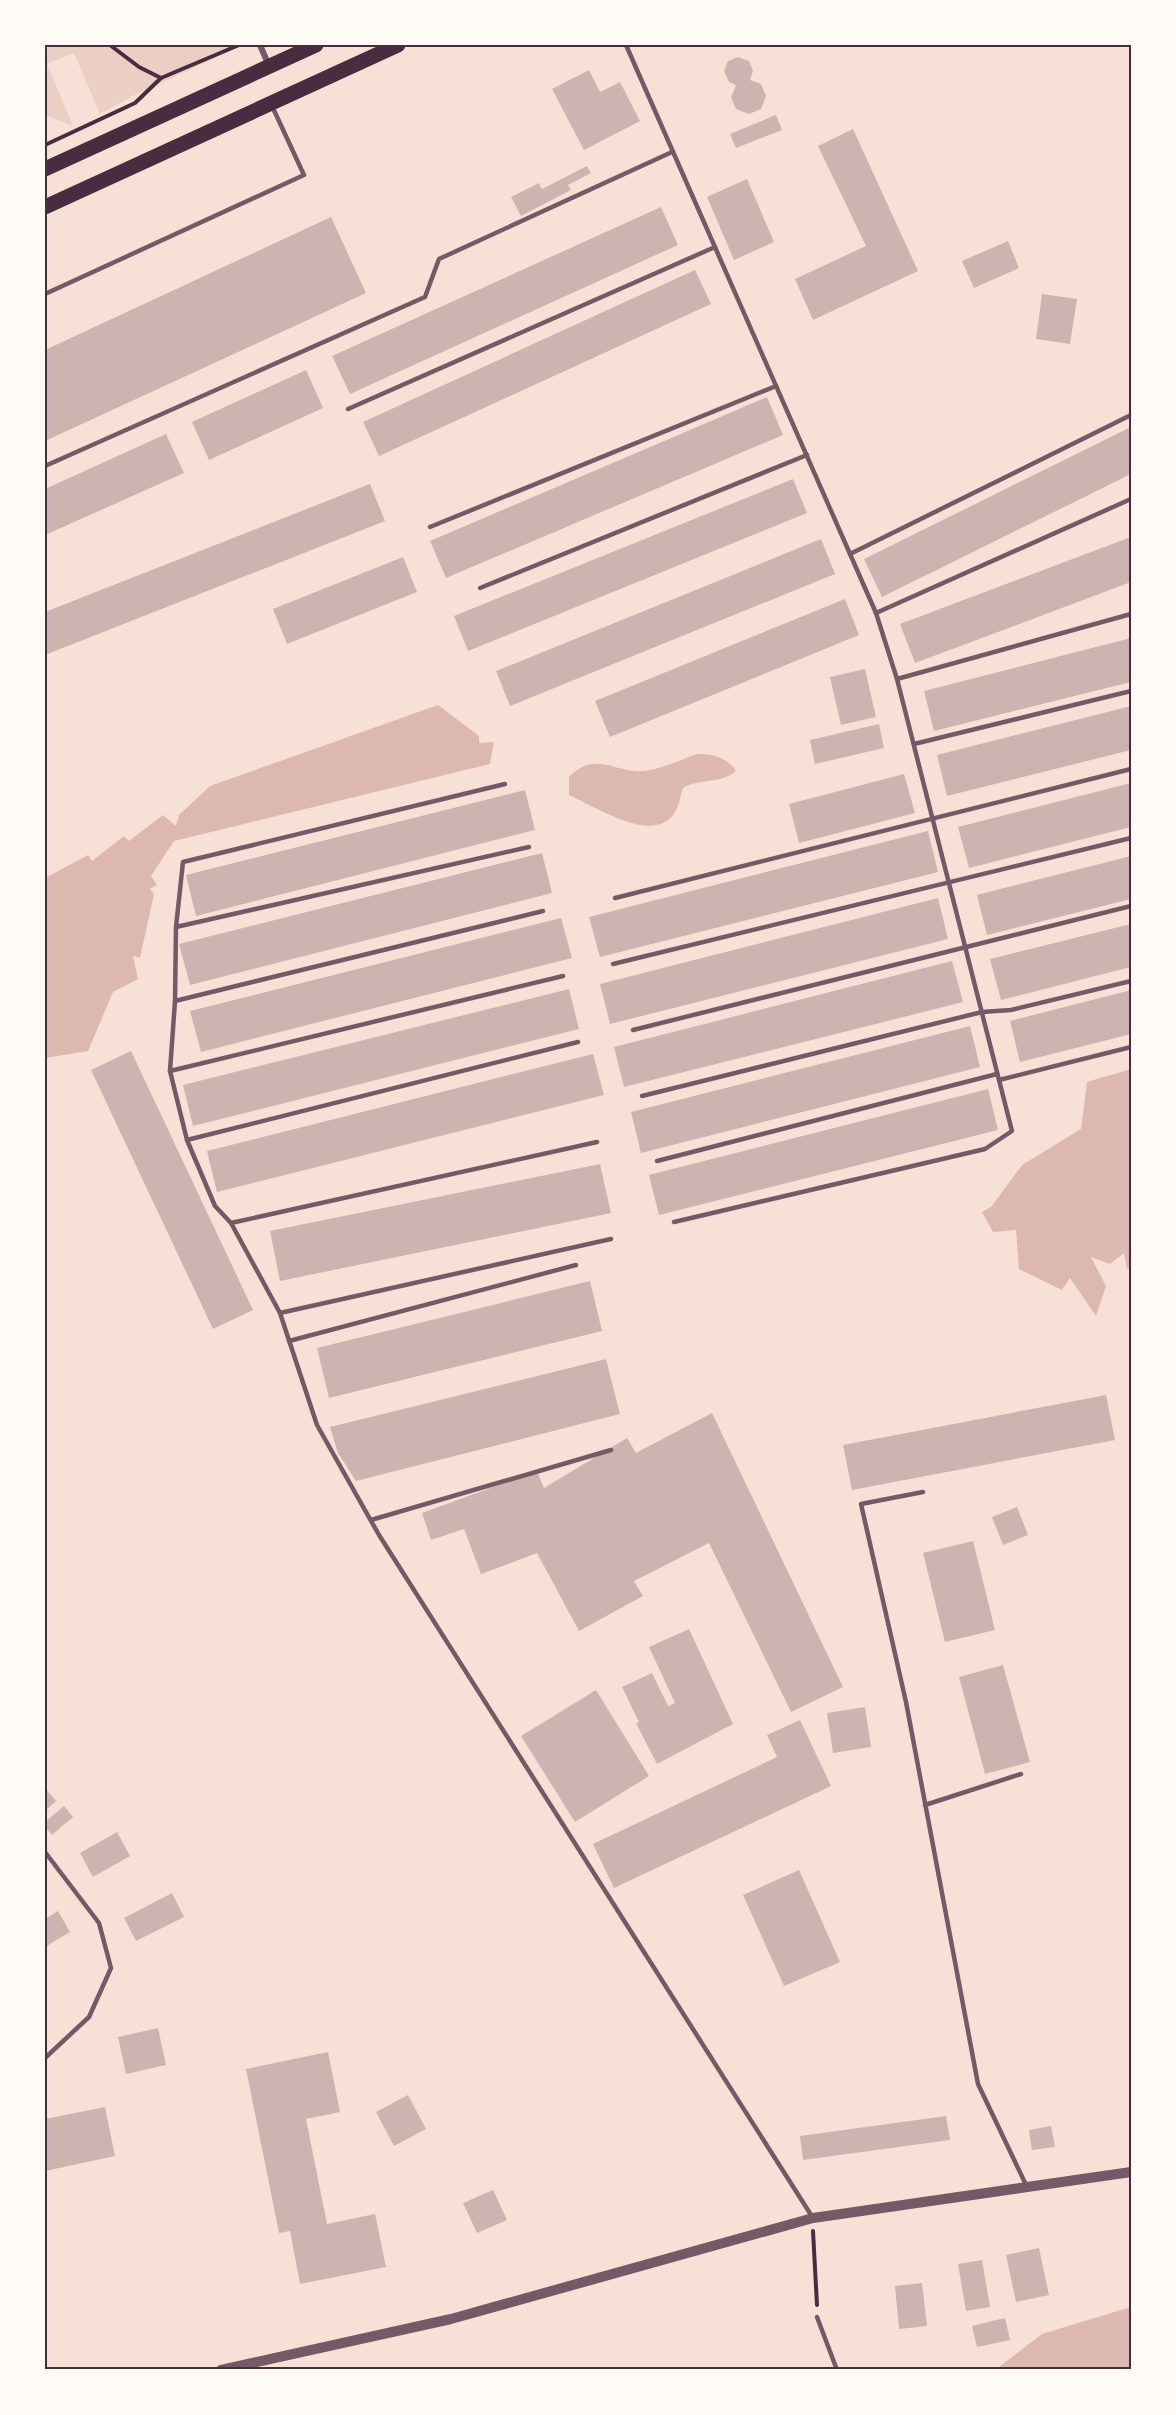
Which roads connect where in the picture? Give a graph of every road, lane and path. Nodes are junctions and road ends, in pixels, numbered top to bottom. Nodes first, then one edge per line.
1 (110, 45) edge
2 (239, 45) edge
3 (260, 45) edge
4 (316, 45) edge
5 (398, 45) edge
6 (626, 45) edge
7 (270, 67) junction
8 (161, 78) junction
9 (271, 103) junction
10 (45, 145) edge
11 (672, 152) junction
12 (45, 169) edge
13 (45, 207) edge
14 (715, 247) junction
15 (45, 294) edge
16 (776, 386) junction
17 (348, 409) dead end
18 (1131, 415) edge
19 (807, 456) junction
20 (45, 466) edge
21 (1131, 499) edge
22 (430, 527) dead end
23 (850, 554) junction
24 (480, 588) dead end
25 (876, 613) junction
26 (1131, 614) edge
27 (897, 679) junction
28 (1131, 691) edge
29 (914, 744) junction
30 (1131, 769) edge
31 (505, 784) dead end
32 (933, 819) junction
33 (1131, 838) edge
34 (529, 847) dead end
35 (949, 882) junction
36 (615, 898) dead end
37 (1131, 906) edge
38 (543, 911) dead end
39 (176, 927) junction
40 (965, 946) junction
41 (613, 964) dead end
42 (563, 976) dead end
43 (1131, 981) edge
44 (174, 1001) junction
45 (982, 1012) junction
46 (633, 1030) dead end
47 (578, 1042) dead end
48 (1131, 1047) edge
49 (170, 1071) junction
50 (997, 1074) junction
51 (999, 1080) junction
52 (642, 1096) dead end
53 (187, 1140) junction
54 (597, 1142) dead end
55 (657, 1161) dead end
56 (674, 1222) dead end
57 (231, 1223) junction
58 (611, 1239) dead end
59 (576, 1265) dead end
60 (280, 1313) junction
61 (289, 1341) junction
62 (612, 1450) dead end
63 (923, 1492) dead end
64 (371, 1520) junction
65 (1021, 1774) dead end
66 (925, 1805) junction
67 (45, 1852) edge
68 (45, 2058) edge
69 (1131, 2172) edge
70 (1027, 2187) junction
71 (813, 2218) junction
72 (817, 2318) joint
73 (222, 2370) edge
74 (837, 2370) edge

1 - 8 path
2 - 8 path
3 - 7 street
4 - 7 main road
5 - 9 main road
6 - 11 lane
7 - 12 main road
8 - 10 path
9 - 13 main road
9 - 15 lane
11 - 14 lane
11 - 20 lane
14 - 16 lane
14 - 17 lane
16 - 19 lane
16 - 22 lane
18 - 23 lane
19 - 23 lane
19 - 24 lane
21 - 25 lane
23 - 25 lane
25 - 27 lane
26 - 27 lane
27 - 29 lane
28 - 29 lane
29 - 32 lane
30 - 32 lane
31 - 39 lane
32 - 35 lane
32 - 36 lane
33 - 35 lane
34 - 39 lane
35 - 40 lane
35 - 41 lane
37 - 40 lane
38 - 44 lane
39 - 44 lane
40 - 45 lane
40 - 46 lane
42 - 49 lane
43 - 45 lane
44 - 49 lane
45 - 50 lane
45 - 52 lane
47 - 53 lane
48 - 51 lane
49 - 53 lane
50 - 51 lane
50 - 55 lane
51 - 56 lane
53 - 57 lane
54 - 57 lane
57 - 60 lane
58 - 60 lane
59 - 61 lane
60 - 61 lane
61 - 64 lane
62 - 64 lane
63 - 66 lane
64 - 71 lane
65 - 66 lane
66 - 70 lane
67 - 68 lane
69 - 70 street
70 - 71 street
71 - 72 path
71 - 73 street
72 - 74 lane

